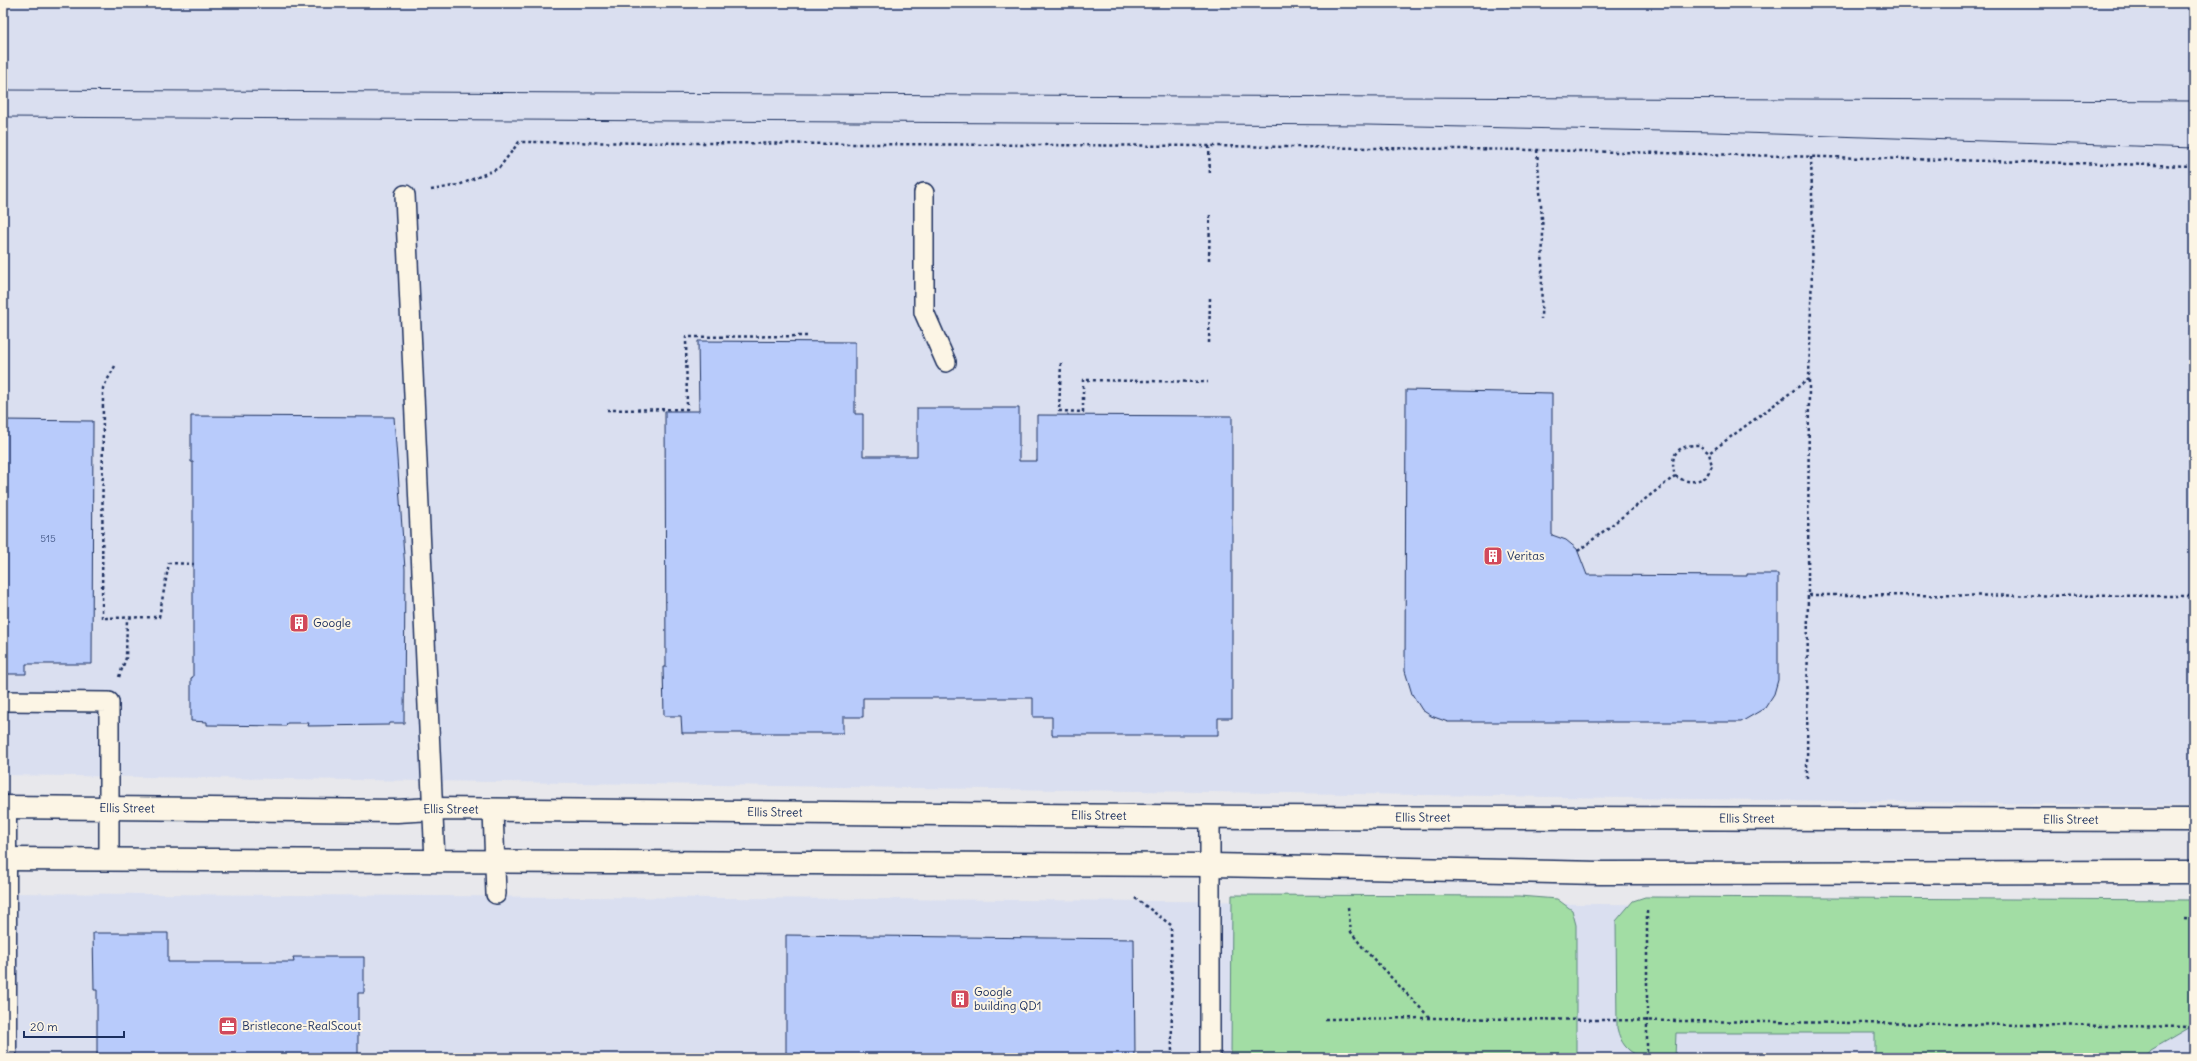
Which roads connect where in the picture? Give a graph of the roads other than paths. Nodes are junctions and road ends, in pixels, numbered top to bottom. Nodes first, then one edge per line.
1 (924, 193) dead end
2 (406, 195) road end
3 (946, 362) dead end
4 (3, 701) edge
5 (4, 807) edge
6 (109, 808) junction
7 (432, 809) junction
8 (493, 811) junction
9 (1210, 816) junction
10 (2194, 820) edge
11 (4, 858) edge
12 (109, 860) junction
13 (435, 862) junction
14 (494, 862) junction
15 (1211, 866) junction
16 (2194, 872) edge
17 (496, 894) dead end
18 (5, 1058) edge
19 (1210, 1058) edge

1 - 3 lane
2 - 7 lane
4 - 6 lane
5 - 6 main road, Ellis Street
5 - 11 main road
6 - 7 main road, Ellis Street
6 - 12 lane
7 - 8 main road, Ellis Street
7 - 13 lane
8 - 9 main road, Ellis Street
8 - 14 lane
9 - 10 main road, Ellis Street
9 - 15 lane
11 - 12 main road
11 - 18 main road
12 - 13 main road
13 - 14 main road
14 - 15 main road
14 - 17 lane
15 - 16 main road
15 - 19 lane

